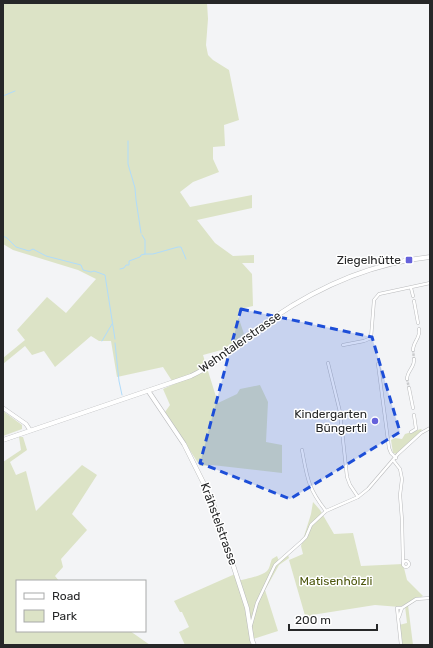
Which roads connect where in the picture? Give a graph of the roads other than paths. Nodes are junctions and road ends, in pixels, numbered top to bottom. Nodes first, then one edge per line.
1 (430, 257) edge
2 (430, 283) edge
3 (411, 288) junction
4 (413, 296) dead end
5 (414, 301) dead end
6 (418, 323) dead end
7 (419, 329) dead end
8 (343, 345) dead end
9 (413, 350) tunnel mouth
10 (414, 359) tunnel mouth
11 (328, 363) dead end
12 (378, 364) dead end
13 (407, 379) tunnel mouth
14 (409, 388) tunnel mouth
15 (149, 392) junction
16 (3, 408) edge
17 (413, 408) dead end
18 (414, 415) dead end
19 (430, 428) edge
20 (30, 430) junction
21 (411, 432) dead end
22 (3, 440) edge
23 (302, 450) dead end
24 (394, 459) junction
25 (358, 497) junction
26 (326, 511) junction
27 (403, 563) dead end
28 (430, 598) edge
29 (251, 625) junction
30 (254, 645) edge
31 (401, 645) edge

1 - 15 main road, Wehntalerstrasse
2 - 3 street
3 - 4 street
3 - 8 street
5 - 6 street
7 - 9 street
10 - 13 street
11 - 25 street
12 - 24 street
14 - 17 street
15 - 20 main road, Wehntalerstrasse
15 - 29 main road, Krähstelstrasse
16 - 20 street
18 - 21 street
19 - 24 street
20 - 22 main road, Wehntalerstrasse
23 - 26 street
24 - 25 street
24 - 27 street
25 - 26 street
26 - 29 street
28 - 31 street
29 - 30 main road, Krähstelstrasse

